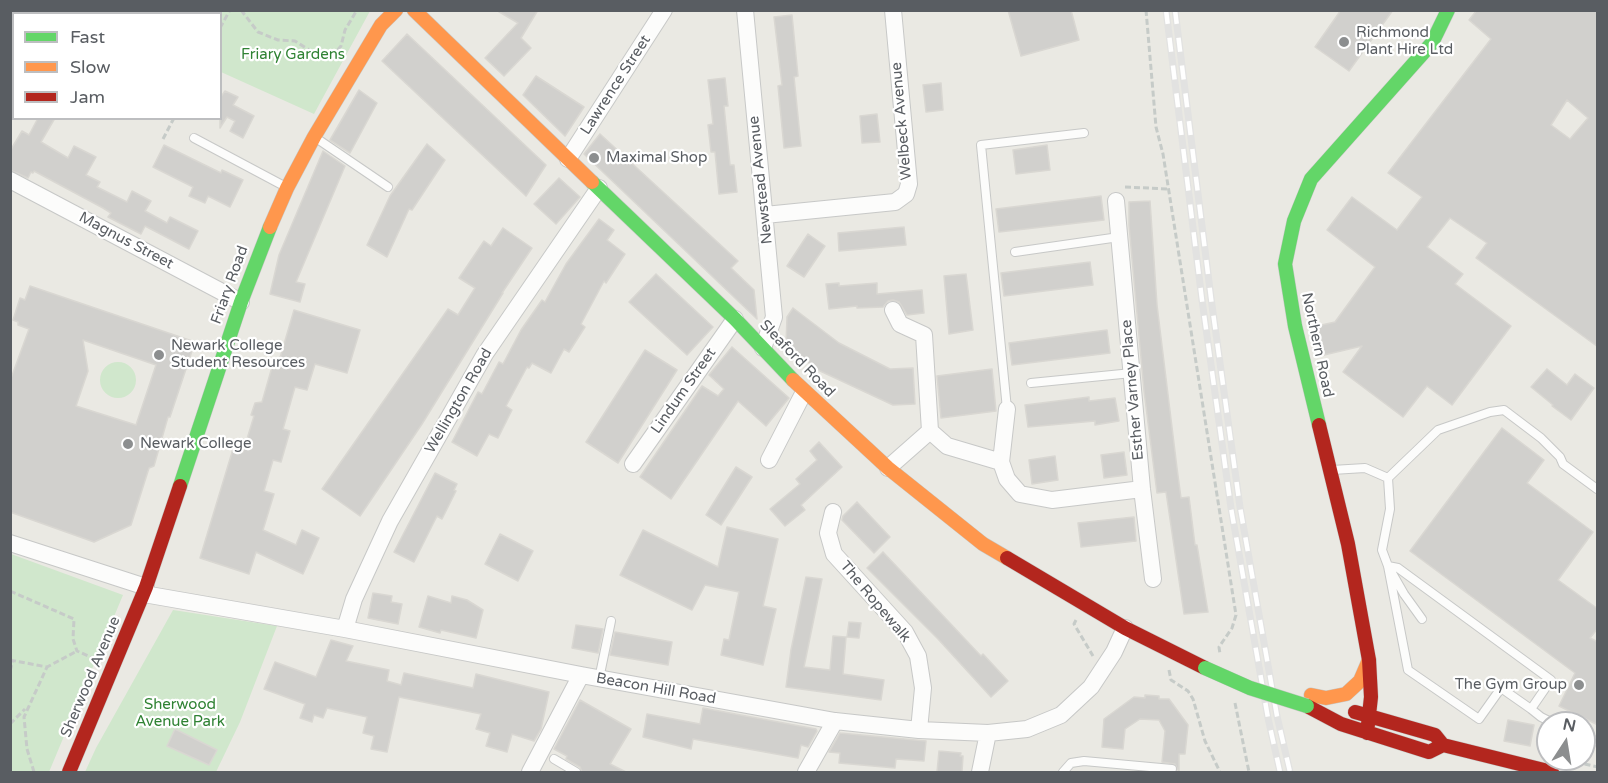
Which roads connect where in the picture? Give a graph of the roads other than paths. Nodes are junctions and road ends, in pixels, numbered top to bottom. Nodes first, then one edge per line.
1 (396, 10) edge
2 (414, 10) edge
3 (664, 10) edge
4 (745, 10) edge
5 (893, 10) edge
6 (1448, 10) edge
7 (1084, 134) dead end
8 (314, 137) junction
9 (194, 138) dead end
10 (568, 159) junction
11 (10, 180) edge
12 (287, 188) junction
13 (388, 188) dead end
14 (599, 188) junction
15 (1116, 201) road end
16 (765, 215) junction
17 (1119, 237) junction
18 (1015, 252) dead end
19 (241, 302) junction
20 (893, 310) dead end
21 (735, 319) junction
22 (764, 348) junction
23 (1132, 373) junction
24 (1031, 383) dead end
25 (804, 392) junction
26 (1006, 409) joint
27 (930, 431) junction
28 (769, 460) dead end
29 (1001, 462) junction
30 (633, 464) dead end
31 (888, 468) junction
32 (1329, 470) junction
33 (1388, 478) junction
34 (1142, 489) junction
35 (1597, 489) edge
36 (833, 512) dead end
37 (10, 543) edge
38 (1388, 566) junction
39 (1153, 579) dead end
40 (145, 591) junction
41 (1422, 619) dead end
42 (611, 621) dead end
43 (1125, 628) junction
44 (345, 629) junction
45 (1370, 660) junction
46 (581, 675) junction
47 (599, 679) junction
48 (1309, 701) junction
49 (1532, 708) junction
50 (1536, 712) edge
51 (1369, 716) junction
52 (835, 722) junction
53 (919, 729) junction
54 (988, 733) junction
55 (1367, 734) junction
56 (1443, 745) junction
57 (554, 759) dead end
58 (1172, 769) dead end
59 (69, 772) edge
60 (530, 772) edge
61 (576, 772) edge
62 (806, 772) edge
63 (982, 772) edge
64 (1063, 772) edge
65 (1552, 772) edge

1 - 8 street, Friary Road
2 - 10 street, Sleaford Road
3 - 10 street, Lawrence Street
4 - 16 street, Newstead Avenue
5 - 16 street, Welbeck Avenue
6 - 32 street, Northern Road
7 - 26 lane
8 - 12 street, Friary Road
8 - 13 lane
9 - 12 lane
10 - 14 street, Sleaford Road
11 - 19 street, Magnus Street
12 - 19 street, Friary Road
14 - 21 street, Sleaford Road
14 - 44 street, Wellington Road
15 - 17 street, Esther Varney Place
16 - 22 street, Newstead Avenue
17 - 18 lane
17 - 23 street, Esther Varney Place
19 - 40 street, Friary Road
20 - 27 street
21 - 22 street, Sleaford Road
21 - 30 street, Lindum Street
22 - 25 street, Sleaford Road
23 - 24 lane
23 - 34 street, Esther Varney Place
25 - 28 street
25 - 31 street, Sleaford Road
26 - 29 street
27 - 29 street
27 - 31 street
29 - 34 street
31 - 43 street, Sleaford Road
32 - 33 lane
32 - 45 street, Northern Road
33 - 35 lane
33 - 38 lane
34 - 39 street, Esther Varney Place
36 - 53 street, The Ropewalk
37 - 40 street, Beacon Hill Road
38 - 41 lane
38 - 49 lane
38 - 49 lane
40 - 44 street, Beacon Hill Road
40 - 59 street, Sherwood Avenue
42 - 47 lane
43 - 48 street, Sleaford Road, bridge
43 - 54 street, Beacon Hill Road
44 - 46 street, Beacon Hill Road
45 - 48 street
45 - 51 street, Northern Road
46 - 47 street, Beacon Hill Road
46 - 60 street
47 - 52 street, Beacon Hill Road
48 - 51 street
48 - 55 street
49 - 50 lane
51 - 55 street, Northern Road
51 - 56 street
52 - 53 street, Beacon Hill Road
52 - 62 street
53 - 54 street, Beacon Hill Road
54 - 63 street
55 - 56 street
56 - 65 street
57 - 61 lane
58 - 64 lane

